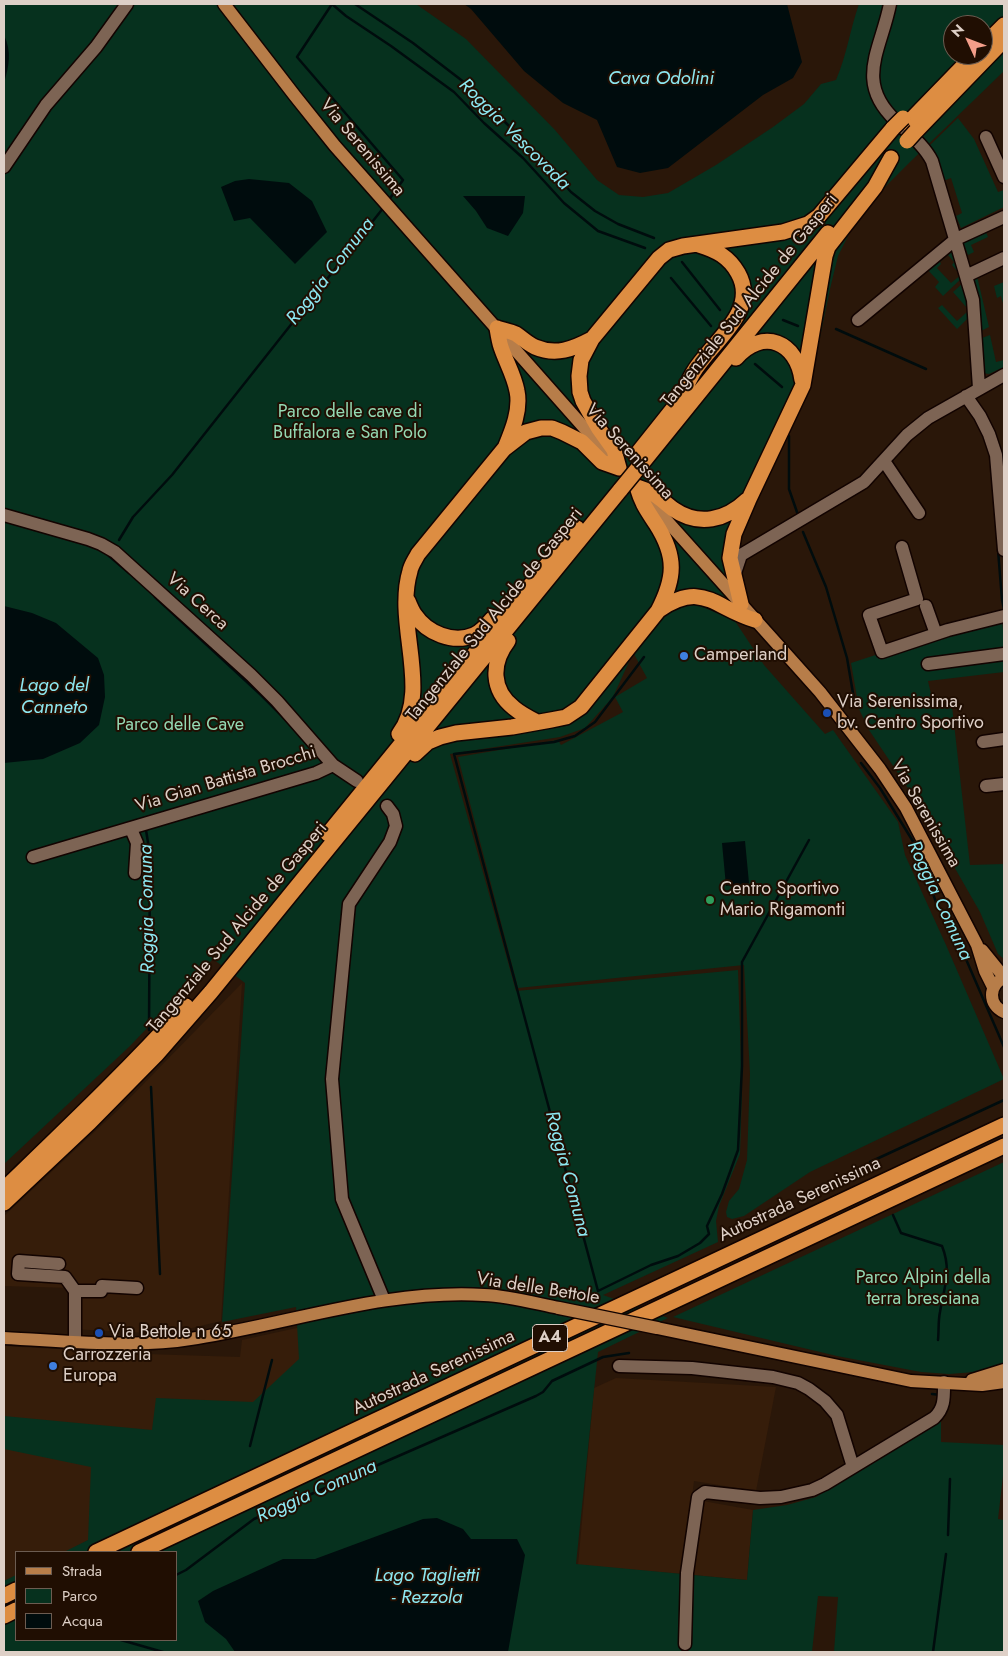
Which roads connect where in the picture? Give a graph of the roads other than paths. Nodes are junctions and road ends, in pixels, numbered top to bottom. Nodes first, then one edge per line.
1 (127, 4) edge
2 (890, 4) edge
3 (224, 5) edge
4 (1004, 25) edge
5 (993, 36) edge
6 (1004, 40) edge
7 (964, 65) edge
8 (904, 129) junction
9 (986, 137) dead end
10 (891, 158) junction
11 (4, 167) edge
12 (1003, 172) edge
13 (1004, 217) edge
14 (956, 239) junction
15 (695, 244) junction
16 (1004, 258) edge
17 (966, 276) junction
18 (858, 320) dead end
19 (497, 328) junction
20 (592, 339) junction
21 (1004, 375) edge
22 (803, 385) junction
23 (979, 388) junction
24 (966, 396) junction
25 (681, 399) junction
26 (662, 441) junction
27 (504, 449) junction
28 (884, 461) junction
29 (625, 473) junction
30 (637, 487) junction
31 (748, 499) junction
32 (919, 513) dead end
33 (4, 515) edge
34 (902, 548) dead end
35 (558, 550) junction
36 (1004, 550) edge
37 (558, 567) junction
38 (734, 576) junction
39 (406, 595) junction
40 (741, 604) junction
41 (926, 606) dead end
42 (658, 611) junction
43 (1003, 616) edge
44 (755, 620) junction
45 (936, 634) junction
46 (1004, 654) edge
47 (928, 664) dead end
48 (537, 722) junction
49 (1004, 739) edge
50 (983, 742) dead end
51 (333, 765) junction
52 (357, 781) dead end
53 (1004, 784) edge
54 (986, 786) dead end
55 (387, 806) dead end
56 (356, 808) junction
57 (131, 829) junction
58 (33, 857) dead end
59 (135, 873) dead end
60 (977, 944) junction
61 (1004, 977) edge
62 (993, 987) junction
63 (1004, 1013) edge
64 (76, 1120) junction
65 (1004, 1125) edge
66 (1004, 1146) edge
67 (4, 1177) edge
68 (4, 1189) edge
69 (4, 1203) edge
70 (59, 1264) dead end
71 (137, 1288) dead end
72 (75, 1291) junction
73 (384, 1300) junction
74 (4, 1338) edge
75 (75, 1341) junction
76 (619, 1366) dead end
77 (1004, 1370) edge
78 (944, 1382) junction
79 (1004, 1382) edge
80 (959, 1383) junction
81 (853, 1467) junction
82 (98, 1551) edge
83 (141, 1551) edge
84 (685, 1644) dead end

1 - 11 street
2 - 14 street
3 - 19 main road, Via Serenissima
4 - 5 highway
6 - 8 highway, Tangenziale Sud Alcide de Gasperi
7 - 8 highway, Tangenziale Sud Alcide de Gasperi
8 - 10 highway, Tangenziale Sud Alcide de Gasperi
8 - 15 highway
8 - 25 highway, Tangenziale Sud Alcide de Gasperi
9 - 12 street
10 - 22 highway
10 - 26 highway, Tangenziale Sud Alcide de Gasperi
13 - 14 street
14 - 17 street
14 - 18 street
15 - 20 highway
15 - 25 highway
16 - 17 street
17 - 23 street
19 - 20 highway
19 - 27 highway
19 - 29 main road, Via Serenissima
20 - 29 highway
21 - 23 street
22 - 26 highway
22 - 31 highway
23 - 24 street
24 - 28 street
24 - 36 street
25 - 29 highway, Tangenziale Sud Alcide de Gasperi
26 - 29 highway, Tangenziale Sud Alcide de Gasperi
27 - 29 highway
27 - 39 highway
28 - 32 street
28 - 38 street
29 - 30 main road, Via Serenissima
29 - 35 highway, Tangenziale Sud Alcide de Gasperi
29 - 37 highway, Tangenziale Sud Alcide de Gasperi
30 - 31 highway
30 - 40 main road, Via Serenissima
30 - 42 highway
31 - 38 highway
33 - 51 street, Via Cerca
34 - 45 street
35 - 39 highway
35 - 56 highway, Tangenziale Sud Alcide de Gasperi
37 - 48 highway
37 - 56 highway, Tangenziale Sud Alcide de Gasperi
38 - 40 highway
39 - 56 highway
40 - 44 main road, Via Serenissima
41 - 45 street
42 - 44 highway
42 - 48 highway
43 - 45 street
44 - 60 main road, Via Serenissima
46 - 47 street
48 - 56 highway
49 - 50 street
51 - 52 street, Via Gian Battista Brocchi
51 - 57 street, Via Gian Battista Brocchi
53 - 54 street
55 - 73 street
56 - 64 highway, Tangenziale Sud Alcide de Gasperi
56 - 69 highway, Tangenziale Sud Alcide de Gasperi
57 - 58 street, Via Gian Battista Brocchi
57 - 59 street, Via Gian Battista Brocchi
60 - 61 main road, Via Serenissima
60 - 62 main road, Via Serenissima
61 - 62 main road, Via Serenissima
62 - 63 main road, Via Serenissima
64 - 67 highway
64 - 68 highway, Tangenziale Sud Alcide de Gasperi
65 - 82 highway, Autostrada Serenissima / A4
66 - 83 highway, Autostrada Serenissima / A4
70 - 72 street
71 - 72 street
72 - 75 street
73 - 75 main road, Via delle Bettole
73 - 78 main road, Via delle Bettole, bridge
74 - 75 main road, Via delle Bettole
76 - 81 street
77 - 80 main road, Via delle Bettole
78 - 80 main road, Via delle Bettole
78 - 81 street
79 - 80 main road, Via delle Bettole
81 - 84 street

